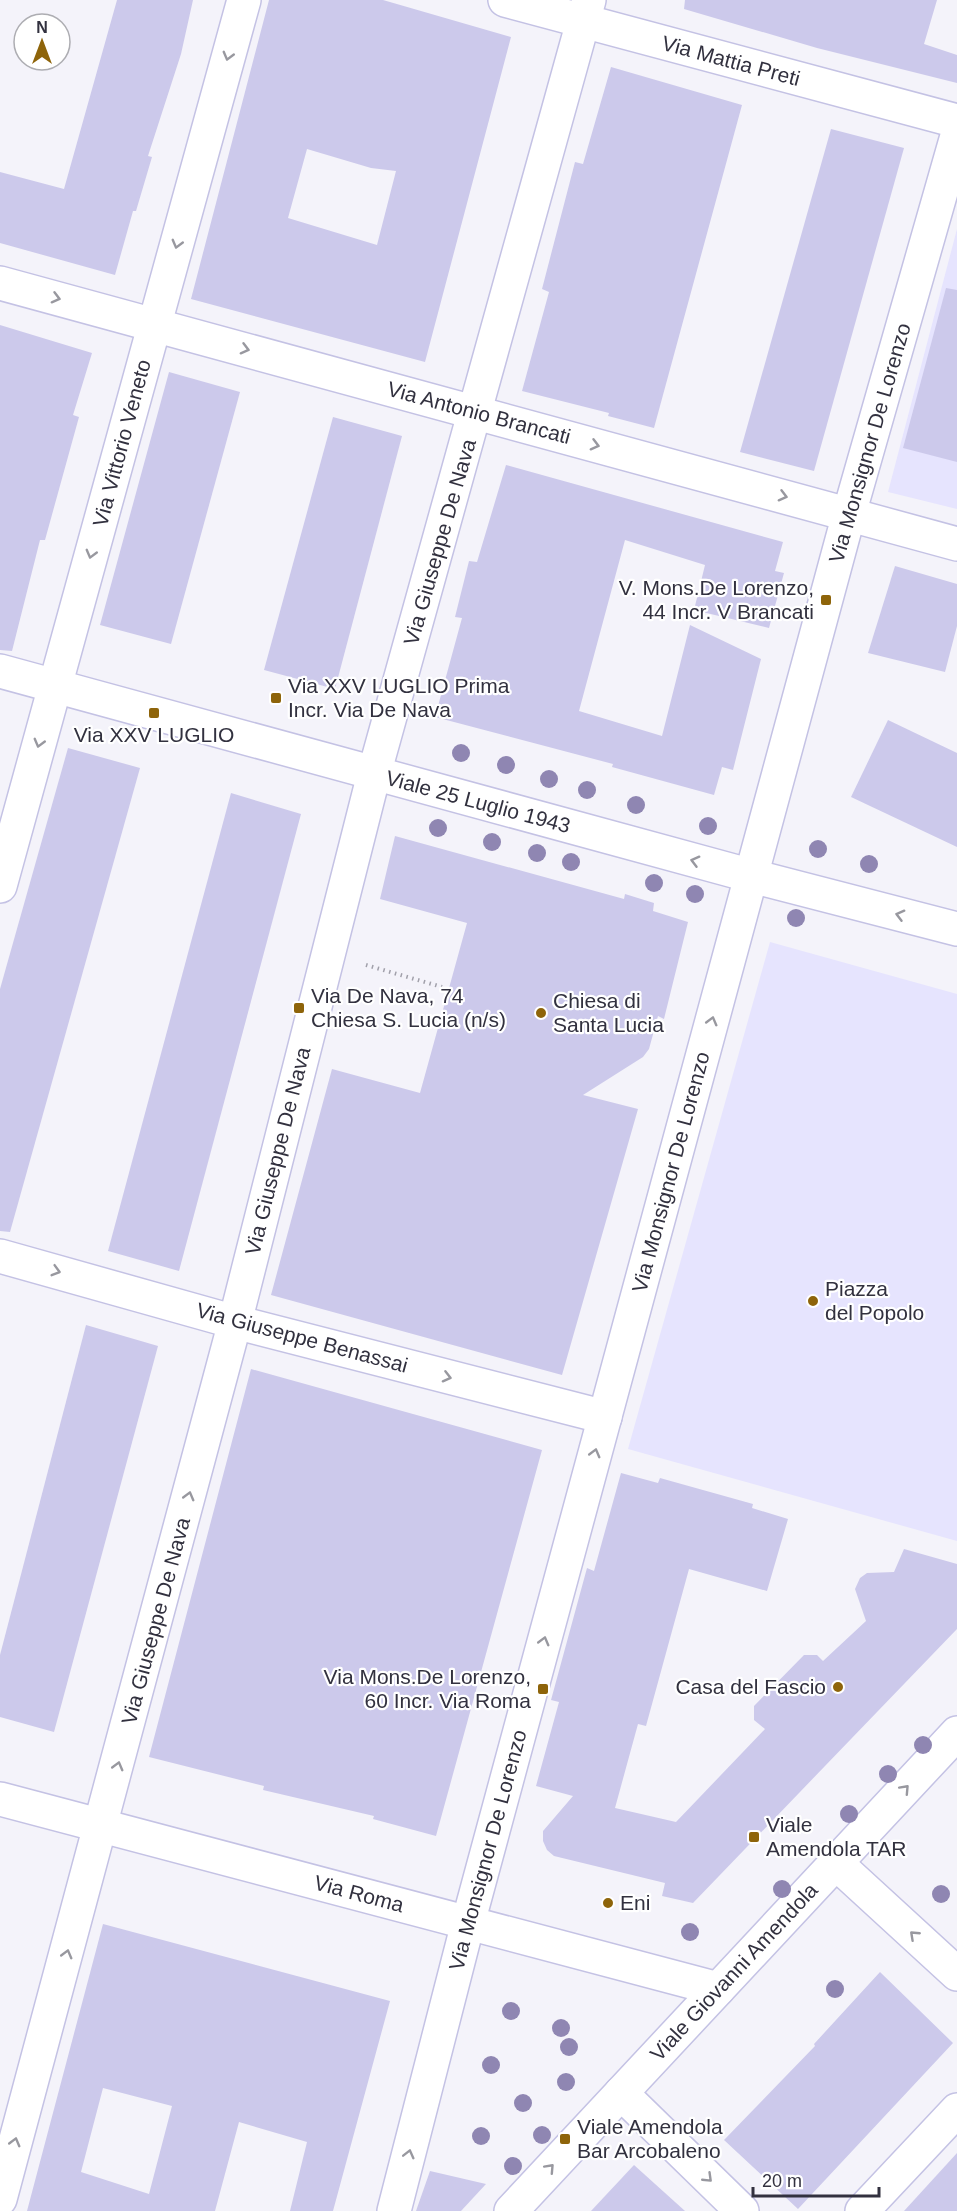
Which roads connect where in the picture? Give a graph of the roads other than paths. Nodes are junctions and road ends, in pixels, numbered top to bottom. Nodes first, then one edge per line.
1 (244, 0) edge
2 (505, 0) edge
3 (586, 11) edge
4 (957, 121) edge
5 (957, 136) edge
6 (0, 283) edge
7 (155, 325) junction
8 (476, 412) junction
9 (849, 514) junction
10 (957, 544) edge
11 (0, 671) edge
12 (55, 687) junction
13 (374, 774) junction
14 (752, 876) junction
15 (0, 886) edge
16 (957, 929) edge
17 (0, 1256) edge
18 (235, 1322) junction
19 (605, 1417) junction
20 (957, 1733) edge
21 (0, 1799) edge
22 (102, 1826) junction
23 (836, 1863) junction
24 (468, 1923) junction
25 (957, 1974) edge
26 (718, 1989) junction
27 (621, 2093) junction
28 (957, 2110) edge
29 (0, 2199) edge
30 (394, 2211) edge
31 (511, 2211) edge
32 (742, 2211) edge
33 (862, 2211) edge

1 -> 7 street, Via Vittorio Veneto
2 - 3 street, Via Mattia Preti
3 - 4 street, Via Mattia Preti
3 - 8 street, Via Giuseppe De Nava
5 - 9 street, Via Monsignor De Lorenzo
6 -> 7 street, Via Antonio Brancati
7 -> 8 street, Via Antonio Brancati
7 -> 12 street, Via Vittorio Veneto
8 -> 9 street, Via Antonio Brancati
8 - 13 street, Via Giuseppe De Nava
9 - 10 street, Via Antonio Brancati
9 - 14 street, Via Monsignor De Lorenzo
11 - 12 street, Viale 25 Luglio 1943
12 - 13 street, Viale 25 Luglio 1943
12 -> 15 street, Via Vittorio Veneto
14 -> 13 street, Viale 25 Luglio 1943
13 - 18 street, Via Giuseppe De Nava
16 -> 14 street, Viale 25 Luglio 1943
19 -> 14 street, Via Monsignor De Lorenzo
17 -> 18 street, Via Giuseppe Benassai
18 -> 19 street, Via Giuseppe Benassai
22 -> 18 street, Via Giuseppe De Nava
24 -> 19 street, Via Monsignor De Lorenzo
23 -> 20 street, Viale Giovanni Amendola
21 - 22 street, Via Roma
22 - 24 street, Via Roma
29 -> 22 street, Via Giuseppe De Nava
25 -> 23 street
23 - 26 street, Viale Giovanni Amendola
24 - 26 street, Via Roma
30 -> 24 street, Via Monsignor De Lorenzo
26 - 27 street, Viale Giovanni Amendola
31 -> 27 street, Viale Giovanni Amendola
27 -> 32 street
28 - 33 street

